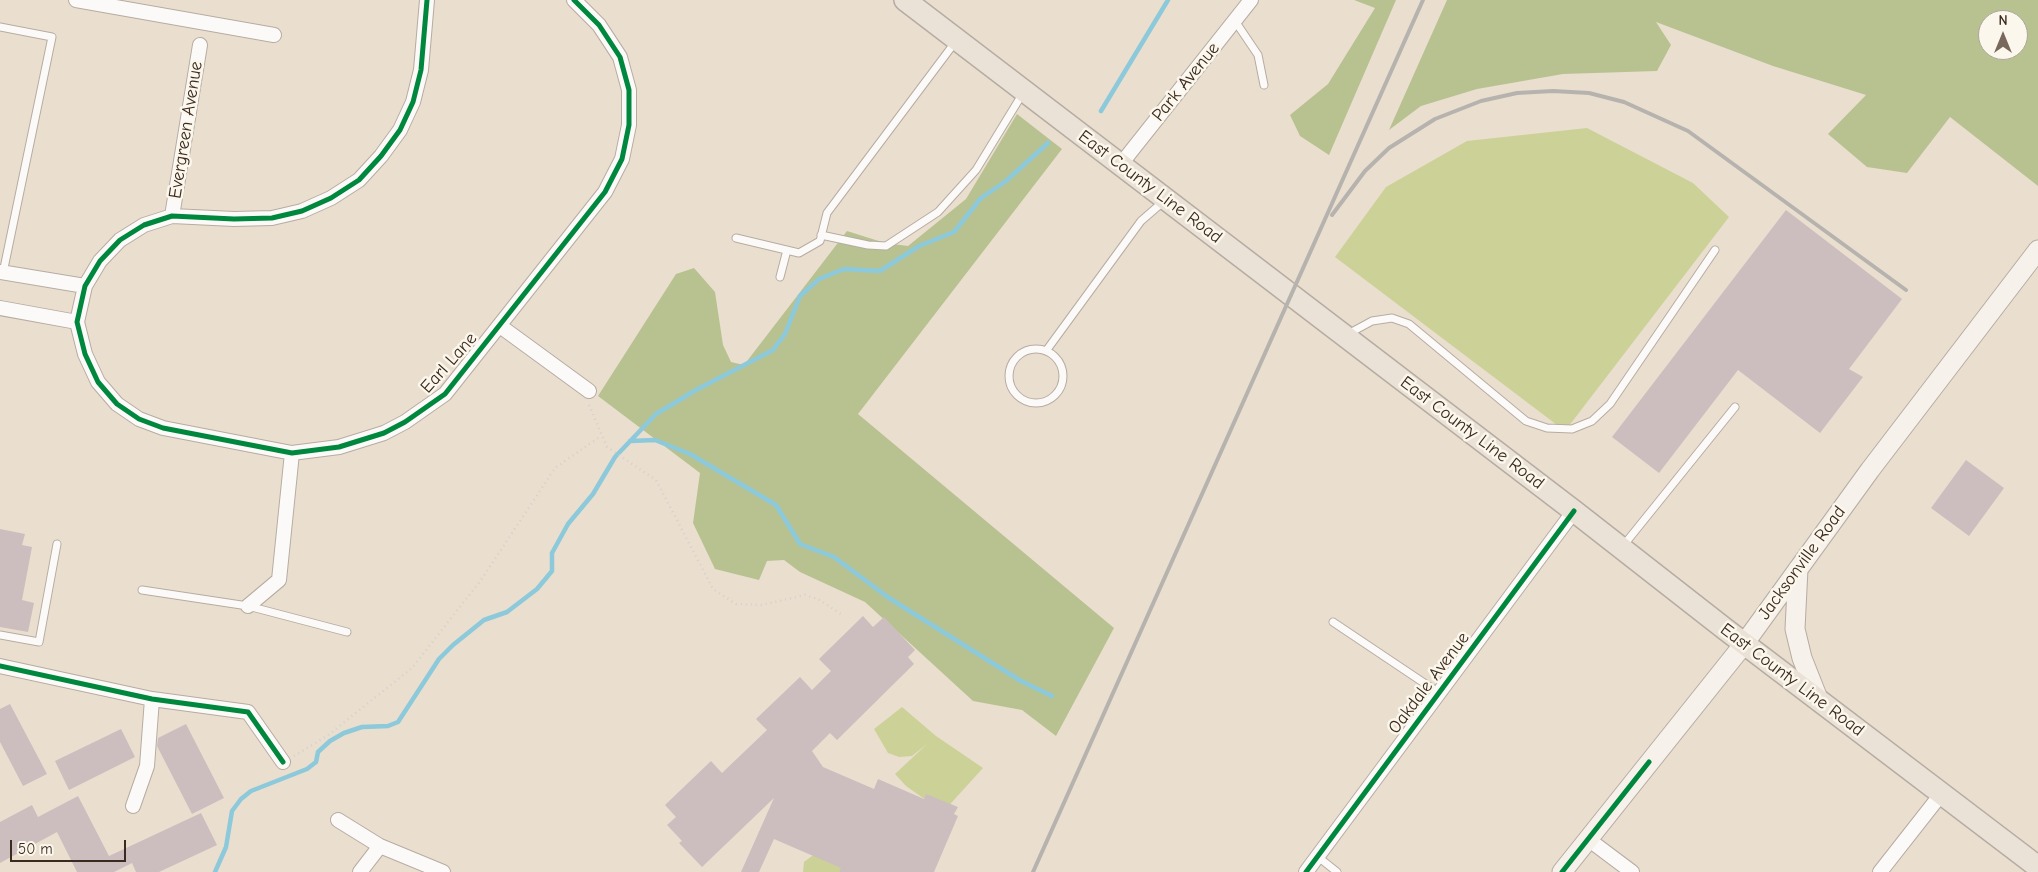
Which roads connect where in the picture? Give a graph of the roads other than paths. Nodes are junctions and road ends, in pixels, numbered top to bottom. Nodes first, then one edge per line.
1 (76, 0) edge
2 (427, 0) edge
3 (574, 0) edge
4 (905, 0) edge
5 (1250, 0) edge
6 (1235, 21) junction
7 (0, 27) edge
8 (274, 35) dead end
9 (956, 39) junction
10 (200, 45) dead end
11 (1264, 85) dead end
12 (1024, 91) junction
13 (1120, 164) junction
14 (1166, 199) junction
15 (172, 216) junction
16 (821, 235) junction
17 (736, 238) dead end
18 (787, 250) junction
19 (1715, 250) dead end
20 (2038, 250) edge
21 (1, 273) edge
22 (780, 278) dead end
23 (85, 286) junction
24 (0, 308) edge
25 (77, 322) junction
26 (500, 326) junction
27 (1345, 336) junction
28 (1046, 351) junction
29 (589, 391) road end
30 (1735, 407) dead end
31 (292, 453) junction
32 (1574, 511) junction
33 (57, 544) dead end
34 (1621, 548) junction
35 (1798, 566) junction
36 (142, 590) dead end
37 (248, 606) junction
38 (1333, 622) dead end
39 (347, 632) dead end
40 (0, 635) edge
41 (1744, 644) junction
42 (0, 666) edge
43 (1439, 694) junction
44 (152, 699) junction
45 (1819, 701) junction
46 (283, 762) road end
47 (1942, 793) junction
48 (133, 806) dead end
49 (338, 820) dead end
50 (1588, 839) junction
51 (380, 846) junction
52 (1318, 856) junction
53 (2038, 867) edge
54 (360, 872) edge
55 (369, 872) edge
56 (443, 872) edge
57 (1306, 872) edge
58 (1337, 872) edge
59 (1562, 872) edge
60 (1632, 872) edge
61 (1880, 872) edge

1 - 8 street
2 - 15 street
3 - 26 street, Earl Lane
4 - 9 main road, East County Line Road
5 - 6 street, Park Avenue
6 - 11 lane
6 - 13 street, Park Avenue
7 - 21 lane
9 - 12 main road, East County Line Road
9 - 16 lane
10 - 15 street, Evergreen Avenue
12 - 13 main road, East County Line Road
12 - 16 lane
13 - 14 main road, East County Line Road
14 - 27 main road, East County Line Road
14 - 28 lane
15 - 23 street, Earl Lane
16 - 18 lane
17 - 18 lane
18 - 22 lane
19 - 27 lane
20 - 35 main road, Jacksonville Road
21 - 23 street
23 - 25 street, Earl Lane
24 - 25 street
25 - 31 street, Earl Lane
26 - 29 street
26 - 31 street, Earl Lane
27 - 32 main road, East County Line Road
28 - 28 lane
30 - 34 lane
31 - 37 street
32 - 34 main road, East County Line Road
32 - 43 street, Oakdale Avenue
33 - 40 lane
34 - 41 main road, East County Line Road
35 - 41 main road, Jacksonville Road
35 - 45 main road
36 - 37 lane
37 - 39 lane
38 - 43 lane
41 - 45 main road, East County Line Road
41 - 50 main road, Jacksonville Road
42 - 44 street
43 - 52 street, Oakdale Avenue
44 - 46 street
44 - 48 street
45 - 47 main road, East County Line Road
47 - 53 main road, East County Line Road
47 - 61 street
49 - 51 street
50 - 59 main road, Jacksonville Road
50 - 60 street
51 - 54 street
51 - 55 street
51 - 56 street
52 - 57 street, Oakdale Avenue
52 - 58 lane

